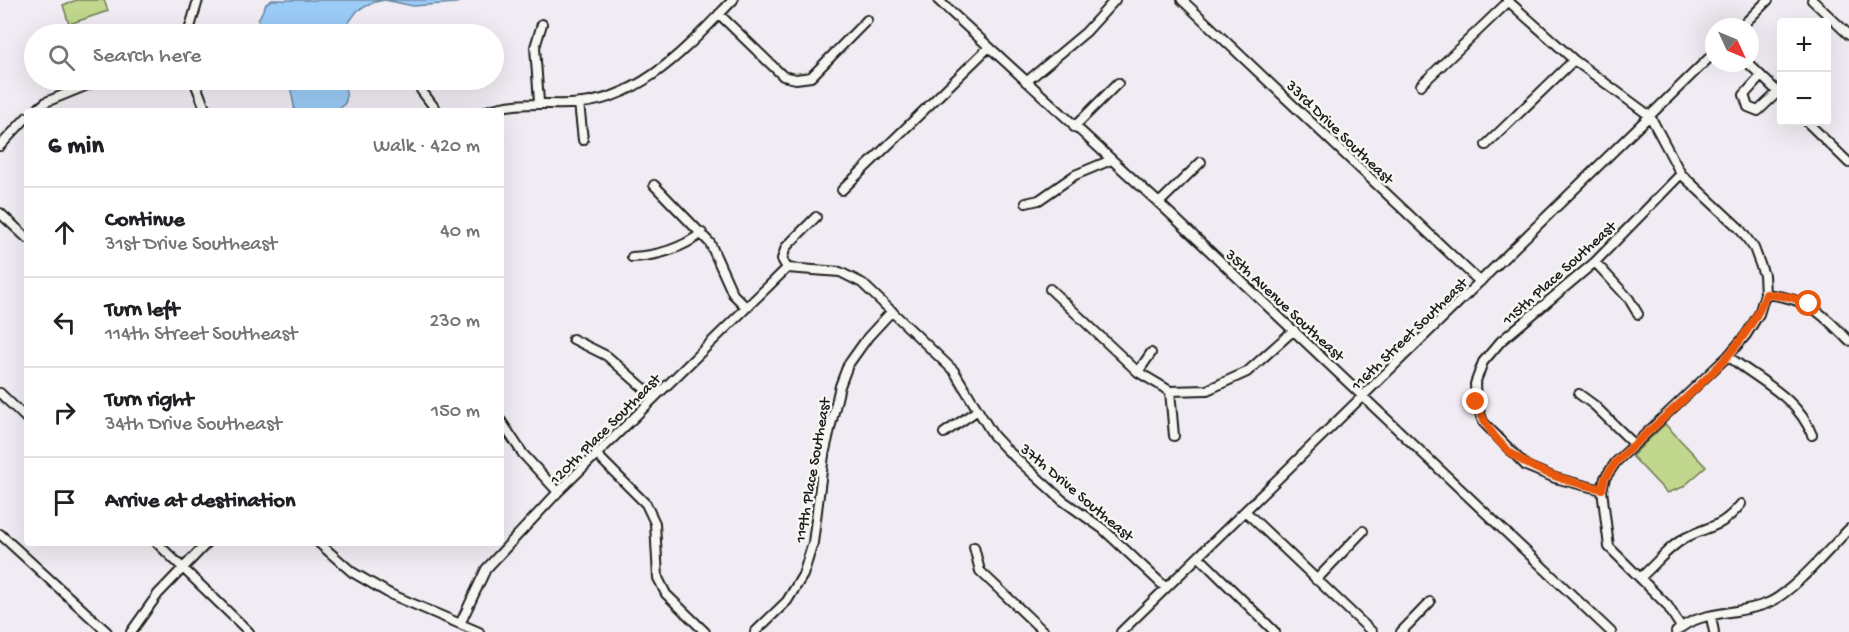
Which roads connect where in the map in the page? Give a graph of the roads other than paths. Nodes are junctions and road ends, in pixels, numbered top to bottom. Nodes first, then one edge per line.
1 (198, 0) edge
2 (733, 0) edge
3 (938, 0) edge
4 (1115, 0) edge
5 (1182, 0) edge
6 (1768, 0) edge
7 (1812, 0) edge
8 (1508, 1) edge
9 (719, 14) junction
10 (1750, 18) edge
11 (867, 20) dead end
12 (191, 24) edge
13 (542, 24) dead end
14 (1849, 36) edge
15 (988, 48) junction
16 (1574, 60) junction
17 (1705, 62) edge
18 (1757, 72) edge
19 (1761, 76) junction
20 (1026, 82) junction
21 (1118, 83) dead end
22 (1421, 85) dead end
23 (75, 90) edge
24 (198, 90) edge
25 (421, 90) dead end
26 (1777, 91) edge
27 (1777, 96) edge
28 (539, 102) junction
29 (579, 103) junction
30 (39, 108) edge
31 (205, 108) edge
32 (435, 108) edge
33 (504, 108) edge
34 (1650, 116) junction
35 (24, 120) edge
36 (1811, 126) edge
37 (1074, 127) junction
38 (583, 140) dead end
39 (1486, 145) dead end
40 (0, 146) edge
41 (1111, 160) junction
42 (1201, 162) dead end
43 (1849, 163) edge
44 (1681, 174) junction
45 (654, 185) dead end
46 (842, 190) dead end
47 (1159, 203) junction
48 (1026, 204) dead end
49 (0, 213) edge
50 (816, 217) dead end
51 (702, 233) junction
52 (24, 235) edge
53 (632, 257) dead end
54 (1594, 262) junction
55 (786, 268) junction
56 (1480, 282) junction
57 (1050, 289) dead end
58 (1766, 294) junction
59 (745, 306) junction
60 (892, 311) junction
61 (1638, 314) dead end
62 (1294, 330) junction
63 (573, 339) dead end
64 (1849, 341) edge
65 (1152, 353) dead end
66 (1728, 356) junction
67 (1138, 372) junction
68 (1170, 391) junction
69 (0, 393) edge
70 (1362, 394) junction
71 (1579, 394) dead end
72 (654, 397) junction
73 (978, 410) junction
74 (24, 416) edge
75 (504, 426) edge
76 (944, 433) dead end
77 (1812, 435) dead end
78 (1174, 436) dead end
79 (1634, 444) junction
80 (597, 455) junction
81 (1602, 489) junction
82 (558, 492) junction
83 (1741, 504) dead end
84 (1246, 512) junction
85 (1849, 529) edge
86 (1363, 531) dead end
87 (0, 534) edge
88 (160, 546) edge
89 (204, 546) edge
90 (323, 546) edge
91 (974, 547) dead end
92 (1199, 557) junction
93 (183, 567) junction
94 (1641, 577) junction
95 (1317, 580) junction
96 (1166, 588) junction
97 (1430, 602) dead end
98 (1711, 617) junction
99 (461, 622) junction
100 (1678, 629) edge
101 (106, 632) edge
102 (131, 632) edge
103 (249, 632) edge
104 (479, 632) edge
105 (705, 632) edge
106 (755, 632) edge
107 (1044, 632) edge
108 (1121, 632) edge
109 (1275, 632) edge
110 (1372, 632) edge
111 (1401, 632) edge
112 (1611, 632) edge
113 (1714, 632) edge

1 - 12 street
2 - 9 street
3 - 15 street, 35th Avenue Southeast
4 - 20 street
5 - 56 street, 33rd Drive Southeast
6 - 10 street
7 - 14 street
8 - 16 street
8 - 22 street
9 - 11 street
9 - 29 street
13 - 28 street
15 - 20 street, 35th Avenue Southeast
15 - 46 street
16 - 34 street
16 - 39 street
17 - 34 street, 116th Street Southeast
18 - 19 street
19 - 26 street
19 - 27 street
20 - 37 street, 35th Avenue Southeast
21 - 37 street
23 - 30 street
24 - 31 street
25 - 32 street
28 - 29 street
28 - 33 street
29 - 38 street
34 - 44 street
34 - 56 street, 116th Street Southeast
35 - 40 street
36 - 43 street
37 - 41 street, 35th Avenue Southeast
41 - 47 street, 35th Avenue Southeast
41 - 48 street
42 - 47 street
44 - 54 street, 115th Place Southeast
44 - 58 street
45 - 51 street
47 - 62 street, 35th Avenue Southeast
49 - 52 street
50 - 55 street
51 - 53 street
51 - 59 street
54 - 61 street
54 - 81 street, 115th Place Southeast
55 - 59 street, 120th Place Southeast
55 - 60 street, 37th Drive Southeast
56 - 70 street, 116th Street Southeast
57 - 67 street
58 - 64 street
58 - 66 street
59 - 72 street, 120th Place Southeast
60 - 73 street, 37th Drive Southeast
60 - 106 street, 119th Place Southeast
62 - 68 street
62 - 70 street, 35th Avenue Southeast
63 - 72 street
65 - 67 street
66 - 77 street
66 - 79 street
67 - 68 street
68 - 78 street
69 - 74 street
70 - 84 street, 116th Street Southeast
70 - 112 street, 35th Avenue Southeast
71 - 79 street
72 - 80 street, 120th Place Southeast
73 - 76 street
73 - 96 street, 37th Drive Southeast
75 - 82 street
79 - 81 street
80 - 82 street, 120th Place Southeast
80 - 105 street
81 - 94 street
82 - 99 street, 120th Place Southeast
83 - 94 street
84 - 92 street, 116th Street Southeast
84 - 95 street
85 - 98 street
86 - 95 street
87 - 101 street
88 - 93 street
89 - 93 street
90 - 99 street
91 - 107 street
92 - 96 street, 116th Street Southeast
92 - 109 street
93 - 102 street
93 - 103 street
94 - 100 street
95 - 110 street
96 - 108 street, 116th Street Southeast
97 - 111 street
98 - 100 street
98 - 113 street
99 - 104 street

